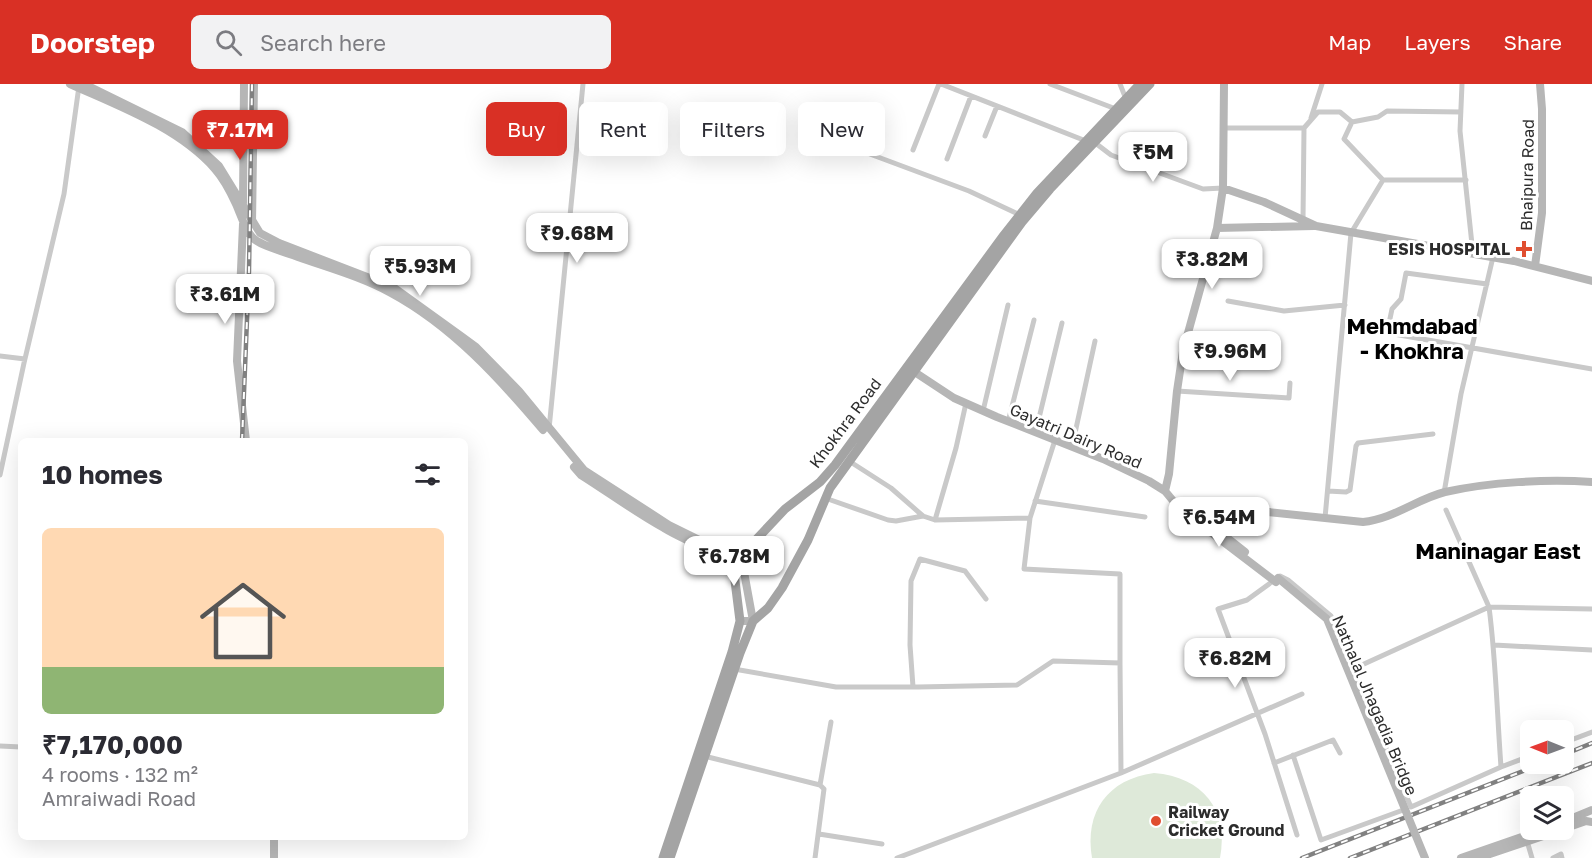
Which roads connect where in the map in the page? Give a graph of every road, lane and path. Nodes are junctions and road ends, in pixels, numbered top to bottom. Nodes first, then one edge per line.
1 (244, 84) edge
2 (254, 84) edge
3 (583, 84) edge
4 (940, 84) edge
5 (1050, 84) edge
6 (1120, 84) edge
7 (1140, 84) edge
8 (1150, 84) edge
9 (1224, 84) edge
10 (1322, 84) edge
11 (1462, 84) edge
12 (1540, 84) edge
13 (78, 85) edge
14 (1057, 85) edge
15 (971, 96) junction
16 (1126, 99) junction
17 (997, 106) junction
18 (1116, 109) junction
19 (1461, 112) junction
20 (1311, 120) junction
21 (1352, 122) junction
22 (1224, 128) junction
23 (1304, 128) junction
24 (985, 136) dead end
25 (1090, 142) junction
26 (913, 150) dead end
27 (875, 156) edge
28 (946, 159) dead end
29 (1383, 180) junction
30 (1466, 180) junction
31 (1223, 188) junction
32 (243, 207) junction
33 (1020, 215) junction
34 (1303, 220) junction
35 (243, 222) junction
36 (252, 223) junction
37 (1317, 226) junction
38 (1217, 228) junction
39 (1351, 233) junction
40 (252, 238) junction
41 (284, 248) junction
42 (242, 254) junction
43 (1473, 254) junction
44 (1493, 257) junction
45 (1535, 266) junction
46 (1592, 281) edge
47 (1487, 284) junction
48 (1228, 301) dead end
49 (1008, 305) dead end
50 (1345, 305) junction
51 (1034, 320) dead end
52 (1062, 323) dead end
53 (1343, 325) junction
54 (1387, 333) junction
55 (1095, 341) dead end
56 (1471, 349) junction
57 (0, 356) edge
58 (25, 359) junction
59 (910, 369) junction
60 (1592, 369) edge
61 (1290, 383) dead end
62 (1177, 391) junction
63 (966, 403) junction
64 (983, 411) junction
65 (1008, 422) junction
66 (547, 430) junction
67 (1033, 432) junction
68 (1433, 434) dead end
69 (246, 438) edge
70 (1055, 440) junction
71 (1072, 447) junction
72 (848, 460) junction
73 (0, 475) edge
74 (820, 482) junction
75 (1592, 482) edge
76 (830, 488) junction
77 (1165, 491) junction
78 (1328, 491) junction
79 (1444, 493) junction
80 (825, 498) junction
81 (1171, 498) junction
82 (1035, 501) junction
83 (1183, 503) junction
84 (1220, 507) junction
85 (1446, 510) dead end
86 (923, 516) junction
87 (1145, 517) dead end
88 (1030, 518) junction
89 (1325, 518) junction
90 (935, 520) junction
91 (1211, 525) junction
92 (752, 544) junction
93 (719, 549) junction
94 (742, 561) junction
95 (734, 573) junction
96 (1276, 579) junction
97 (986, 599) dead end
98 (1489, 607) junction
99 (1592, 609) edge
100 (740, 621) junction
101 (753, 621) junction
102 (1494, 645) junction
103 (1592, 651) edge
104 (1120, 663) junction
105 (734, 669) junction
106 (1353, 669) junction
107 (914, 687) junction
108 (1302, 694) dead end
109 (1257, 715) junction
110 (831, 722) dead end
111 (1592, 732) edge
112 (1574, 739) edge
113 (0, 746) edge
114 (18, 747) edge
115 (1340, 753) dead end
116 (1293, 755) junction
117 (704, 756) junction
118 (1520, 760) edge
119 (1274, 763) junction
120 (1501, 767) junction
121 (1121, 773) junction
122 (820, 785) junction
123 (1411, 807) junction
124 (1592, 810) edge
125 (1587, 819) edge
126 (819, 834) junction
127 (1297, 835) dead end
128 (1520, 838) edge
129 (274, 840) edge
130 (1530, 840) edge
131 (1527, 841) junction
132 (882, 844) dead end
133 (667, 856) edge
134 (274, 858) edge
135 (815, 858) edge
136 (897, 858) edge
137 (1420, 858) edge
138 (1425, 858) edge
139 (1461, 858) edge
140 (1478, 858) edge
141 (1532, 858) edge
142 (1553, 858) edge
143 (1562, 858) edge

1 - 32 street
2 - 36 street
3 - 66 street
4 - 15 street
4 - 26 street
5 - 14 street
6 - 16 street
7 - 16 main road, Khokhra Road
8 - 25 main road, Khokhra Road
9 - 22 street
10 - 20 street
11 - 19 street
12 - 45 street, Bhaipura Road
13 - 32 street
13 - 35 street
13 - 58 street
14 - 18 street
15 - 17 street
15 - 28 street
16 - 18 main road, Khokhra Road
17 - 24 street
17 - 25 street
18 - 25 main road, Khokhra Road
19 - 21 street
19 - 30 street
20 - 21 street
20 - 23 street
21 - 29 street
22 - 23 street
22 - 31 street
23 - 34 street
25 - 31 street
25 - 33 main road, Khokhra Road
25 - 59 main road, Khokhra Road
27 - 33 street
29 - 30 street
29 - 39 street
30 - 43 street
31 - 34 street
31 - 38 street
32 - 35 street
32 - 36 street
33 - 59 main road, Khokhra Road
34 - 37 street
35 - 40 street
35 - 42 street
36 - 40 street
36 - 41 street
37 - 38 street
37 - 39 street
38 - 62 street
39 - 43 street
39 - 50 street
40 - 41 street
40 - 42 street
41 - 66 street
42 - 69 street
43 - 44 street
44 - 45 street
44 - 47 street
45 - 46 street
47 - 54 street
47 - 56 street
48 - 50 street
49 - 64 street
50 - 53 street
51 - 65 street
52 - 67 street
53 - 54 street
53 - 78 street
54 - 56 street
55 - 71 street
56 - 60 street
56 - 79 street
57 - 58 street
58 - 73 street
59 - 63 street, Gayatri Dairy Road
59 - 72 main road, Khokhra Road
59 - 74 main road, Khokhra Road
61 - 62 street
62 - 77 street
63 - 64 street, Gayatri Dairy Road
63 - 90 street
64 - 65 street, Gayatri Dairy Road
65 - 67 street, Gayatri Dairy Road
66 - 93 street
66 - 95 street
67 - 70 street, Gayatri Dairy Road
68 - 78 street
70 - 71 street, Gayatri Dairy Road
70 - 82 street
71 - 77 street, Gayatri Dairy Road
72 - 76 main road, Khokhra Road
72 - 86 street
74 - 76 main road
74 - 92 main road, Khokhra Road
75 - 79 street
76 - 80 main road, Khokhra Road
77 - 81 street, Gayatri Dairy Road
78 - 89 street
79 - 89 street
80 - 86 street
80 - 101 main road, Khokhra Road
81 - 83 street
81 - 96 street, Gayatri Dairy Road
82 - 87 street
82 - 88 street
83 - 84 street
83 - 91 street
84 - 89 street
84 - 91 street
85 - 98 street
86 - 90 street
88 - 90 street
88 - 104 street
91 - 96 street
92 - 93 street
92 - 94 main road, Khokhra Road
93 - 94 street
94 - 95 main road, Khokhra Road
94 - 101 street
95 - 100 main road, Khokhra Road
96 - 106 street
96 - 109 street
96 - 137 street, Nathalal Jhagadia Bridge, bridge
96 - 138 street, Nathalal Jhagadia Bridge, bridge
97 - 107 street
98 - 99 street
98 - 102 street
98 - 106 street
100 - 101 street
100 - 133 main road, Khokhra Road
101 - 105 main road, Khokhra Road
102 - 103 street
102 - 120 street
104 - 107 street
104 - 121 street
105 - 107 street
105 - 117 main road, Khokhra Road
106 - 123 street
108 - 109 street
109 - 119 street
109 - 121 street
110 - 122 street
111 - 112 street
113 - 114 street
115 - 116 street
116 - 119 street
116 - 123 street
117 - 122 street
117 - 133 main road, Khokhra Road
118 - 120 street
119 - 127 street
120 - 123 street
121 - 136 street
122 - 126 street
124 - 125 street
126 - 132 street
126 - 135 street
128 - 139 street
129 - 134 street
130 - 131 street
131 - 140 street
131 - 141 street
142 - 143 street

